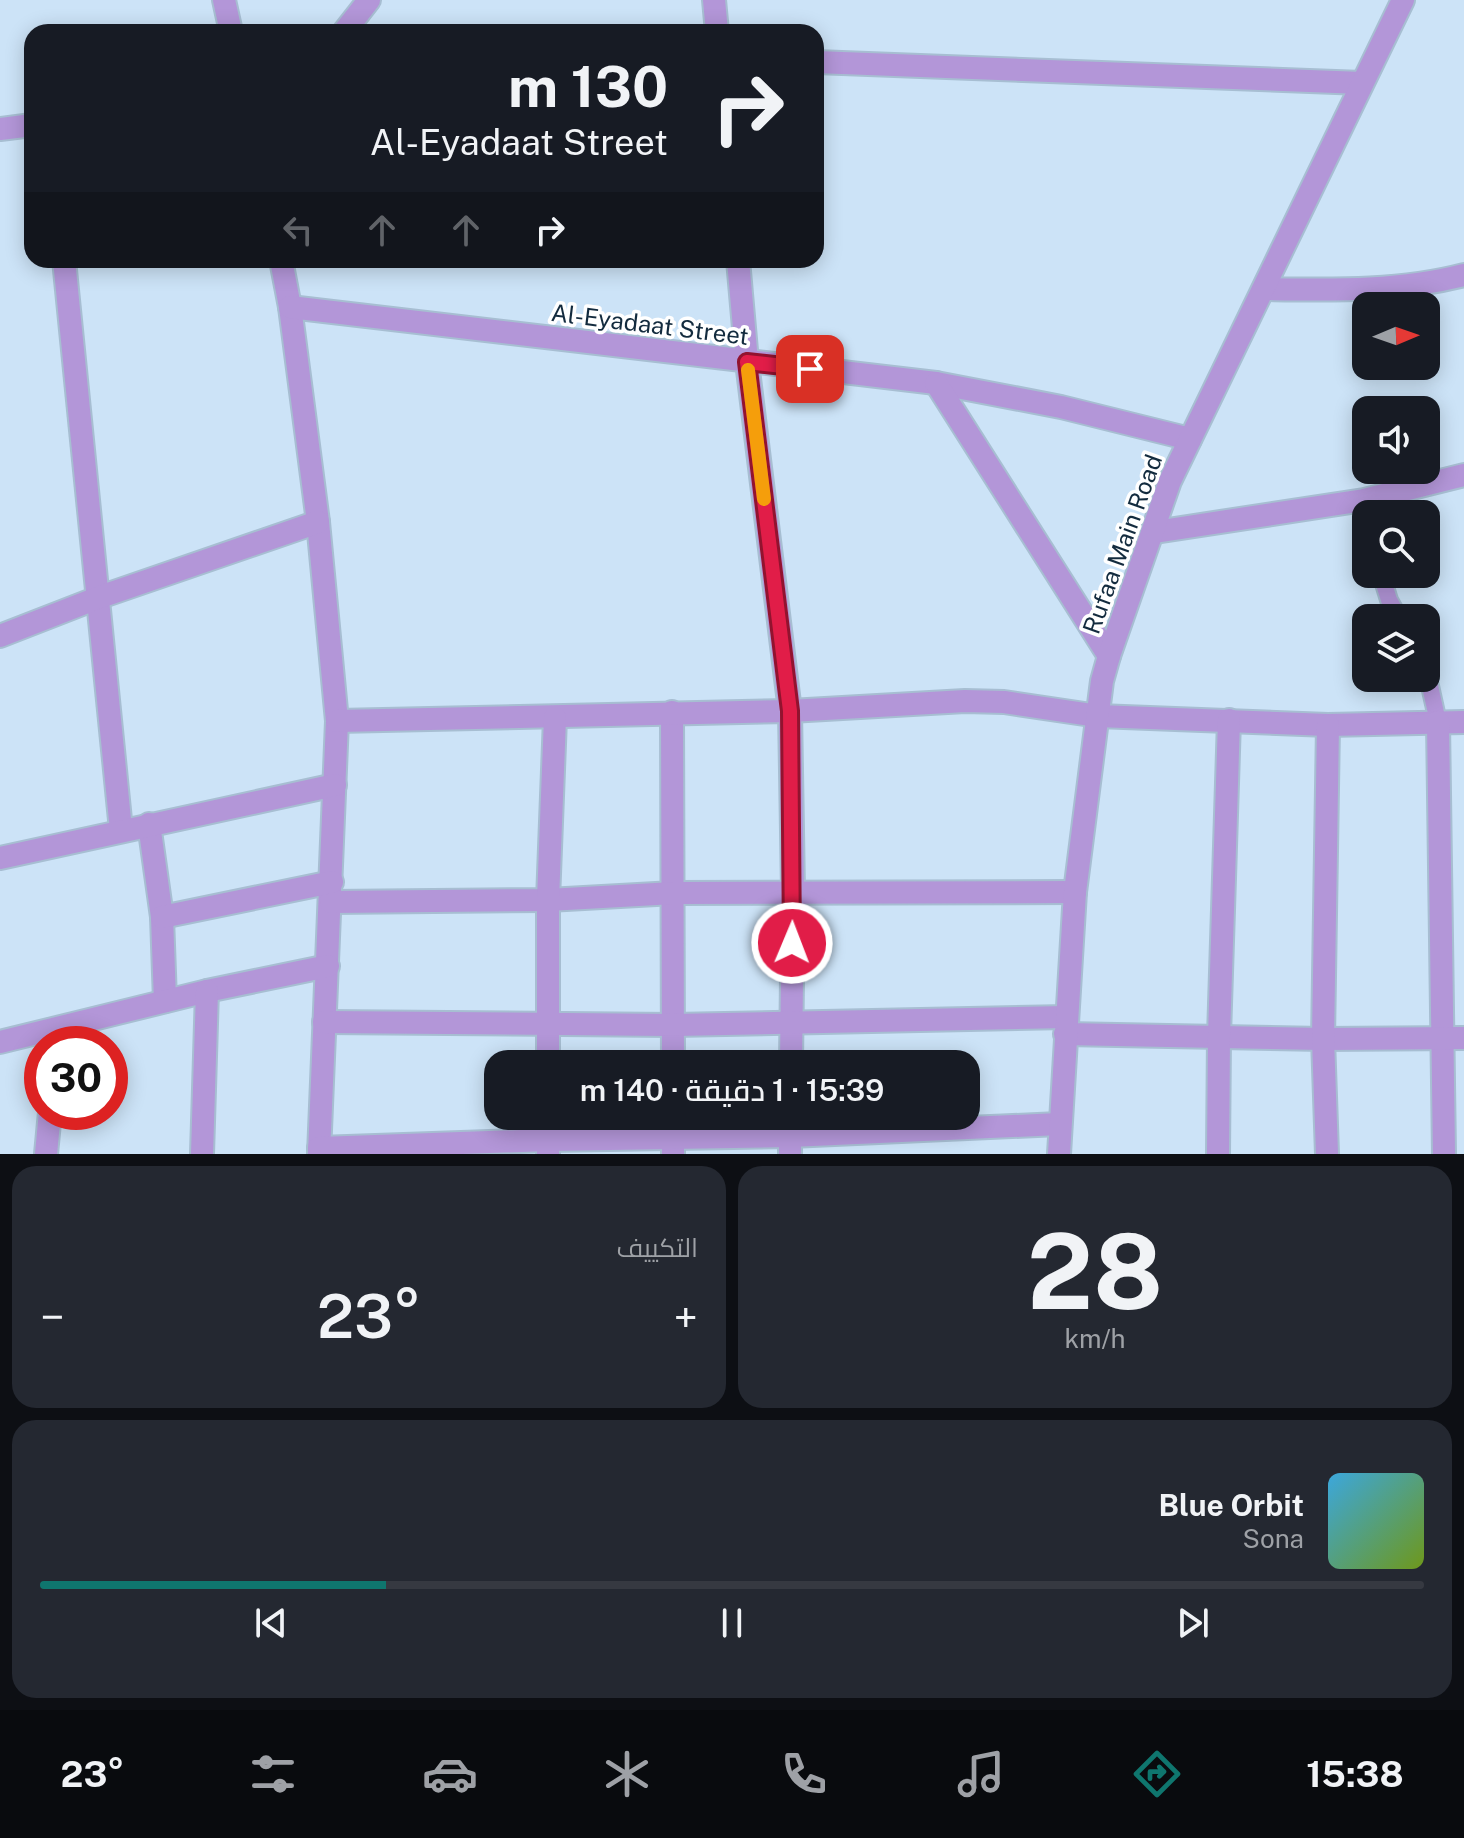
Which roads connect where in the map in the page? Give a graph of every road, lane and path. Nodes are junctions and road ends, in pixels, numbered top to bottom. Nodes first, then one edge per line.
1 (224, 0) edge
2 (369, 0) edge
3 (714, 0) edge
4 (1403, 0) edge
5 (229, 24) edge
6 (350, 24) edge
7 (716, 24) edge
8 (824, 62) edge
9 (1362, 83) junction
10 (24, 126) edge
11 (0, 129) edge
12 (65, 268) edge
13 (283, 268) edge
14 (739, 268) edge
15 (1464, 275) edge
16 (1264, 289) junction
17 (290, 307) junction
18 (747, 362) junction
19 (936, 383) junction
20 (1190, 439) junction
21 (1464, 475) edge
22 (1387, 500) edge
23 (1352, 509) edge
24 (318, 522) junction
25 (1155, 532) junction
26 (100, 597) junction
27 (0, 636) edge
28 (1109, 656) junction
29 (1431, 692) edge
30 (790, 711) junction
31 (672, 712) junction
32 (1098, 716) junction
33 (555, 718) junction
34 (1229, 720) junction
35 (337, 721) junction
36 (1438, 722) junction
37 (1464, 722) edge
38 (1328, 725) junction
39 (335, 785) junction
40 (149, 824) junction
41 (121, 830) junction
42 (0, 858) edge
43 (793, 891) junction
44 (331, 892) junction
45 (1075, 892) junction
46 (674, 893) junction
47 (548, 900) junction
48 (162, 917) junction
49 (328, 966) junction
50 (207, 991) junction
51 (165, 1001) junction
52 (324, 1022) junction
53 (791, 1022) junction
54 (547, 1025) junction
55 (673, 1025) junction
56 (1066, 1025) junction
57 (90, 1026) edge
58 (1219, 1036) junction
59 (1453, 1038) edge
60 (1323, 1039) junction
61 (24, 1040) edge
62 (0, 1042) edge
63 (548, 1050) edge
64 (673, 1050) edge
65 (791, 1050) edge
66 (1059, 1124) junction
67 (48, 1130) edge
68 (790, 1135) edge
69 (673, 1136) edge
70 (548, 1147) edge
71 (319, 1151) edge
72 (46, 1154) edge
73 (202, 1154) edge
74 (1059, 1154) edge
75 (1218, 1154) edge
76 (1327, 1154) edge
77 (1444, 1154) edge

1 - 5 street
2 - 6 street
3 - 7 street
4 - 9 street, Rufaa Main Road
8 - 9 street
9 - 16 street, Rufaa Main Road
10 - 11 street
12 - 26 street
13 - 17 street
14 - 18 street
15 - 16 street
16 - 20 street, Rufaa Main Road
17 - 18 street, Al-Eyadaat Street
17 - 24 street
18 - 19 street, Al-Eyadaat Street
18 - 30 street
19 - 20 street, Al-Eyadaat Street
19 - 28 street
20 - 25 street, Rufaa Main Road
21 - 22 street
23 - 25 street
24 - 26 street
24 - 35 street
25 - 28 street, Rufaa Main Road
26 - 27 street
26 - 41 street
28 - 32 street, Rufaa Main Road
29 - 36 lane
30 - 31 street
30 - 32 street
30 - 43 street
31 - 33 street
31 - 46 street
32 - 34 street
32 - 45 street, Rufaa Main Road
33 - 35 street
33 - 47 street
34 - 38 street
34 - 58 street
35 - 39 street
36 - 37 street
36 - 38 street
36 - 59 street
38 - 60 street
39 - 40 street
39 - 44 street
40 - 41 street
40 - 48 street
41 - 42 street
43 - 45 street
43 - 46 street
43 - 53 street
44 - 47 street
44 - 48 street
44 - 49 street
45 - 56 street, Rufaa Main Road
46 - 47 street
46 - 55 street
47 - 54 street
48 - 51 street
49 - 50 street
49 - 52 street
50 - 51 street
50 - 73 street
51 - 57 street
52 - 54 street
52 - 71 street
53 - 55 street
53 - 56 street
53 - 65 street
54 - 55 street
54 - 63 street
55 - 64 street
56 - 58 street
56 - 66 street, Rufaa Main Road
58 - 60 street
58 - 75 street
59 - 60 street
59 - 77 street
60 - 76 street
61 - 62 street
66 - 68 street
66 - 74 street, Rufaa Main Road
67 - 72 street
68 - 69 street
69 - 70 street
70 - 71 street

